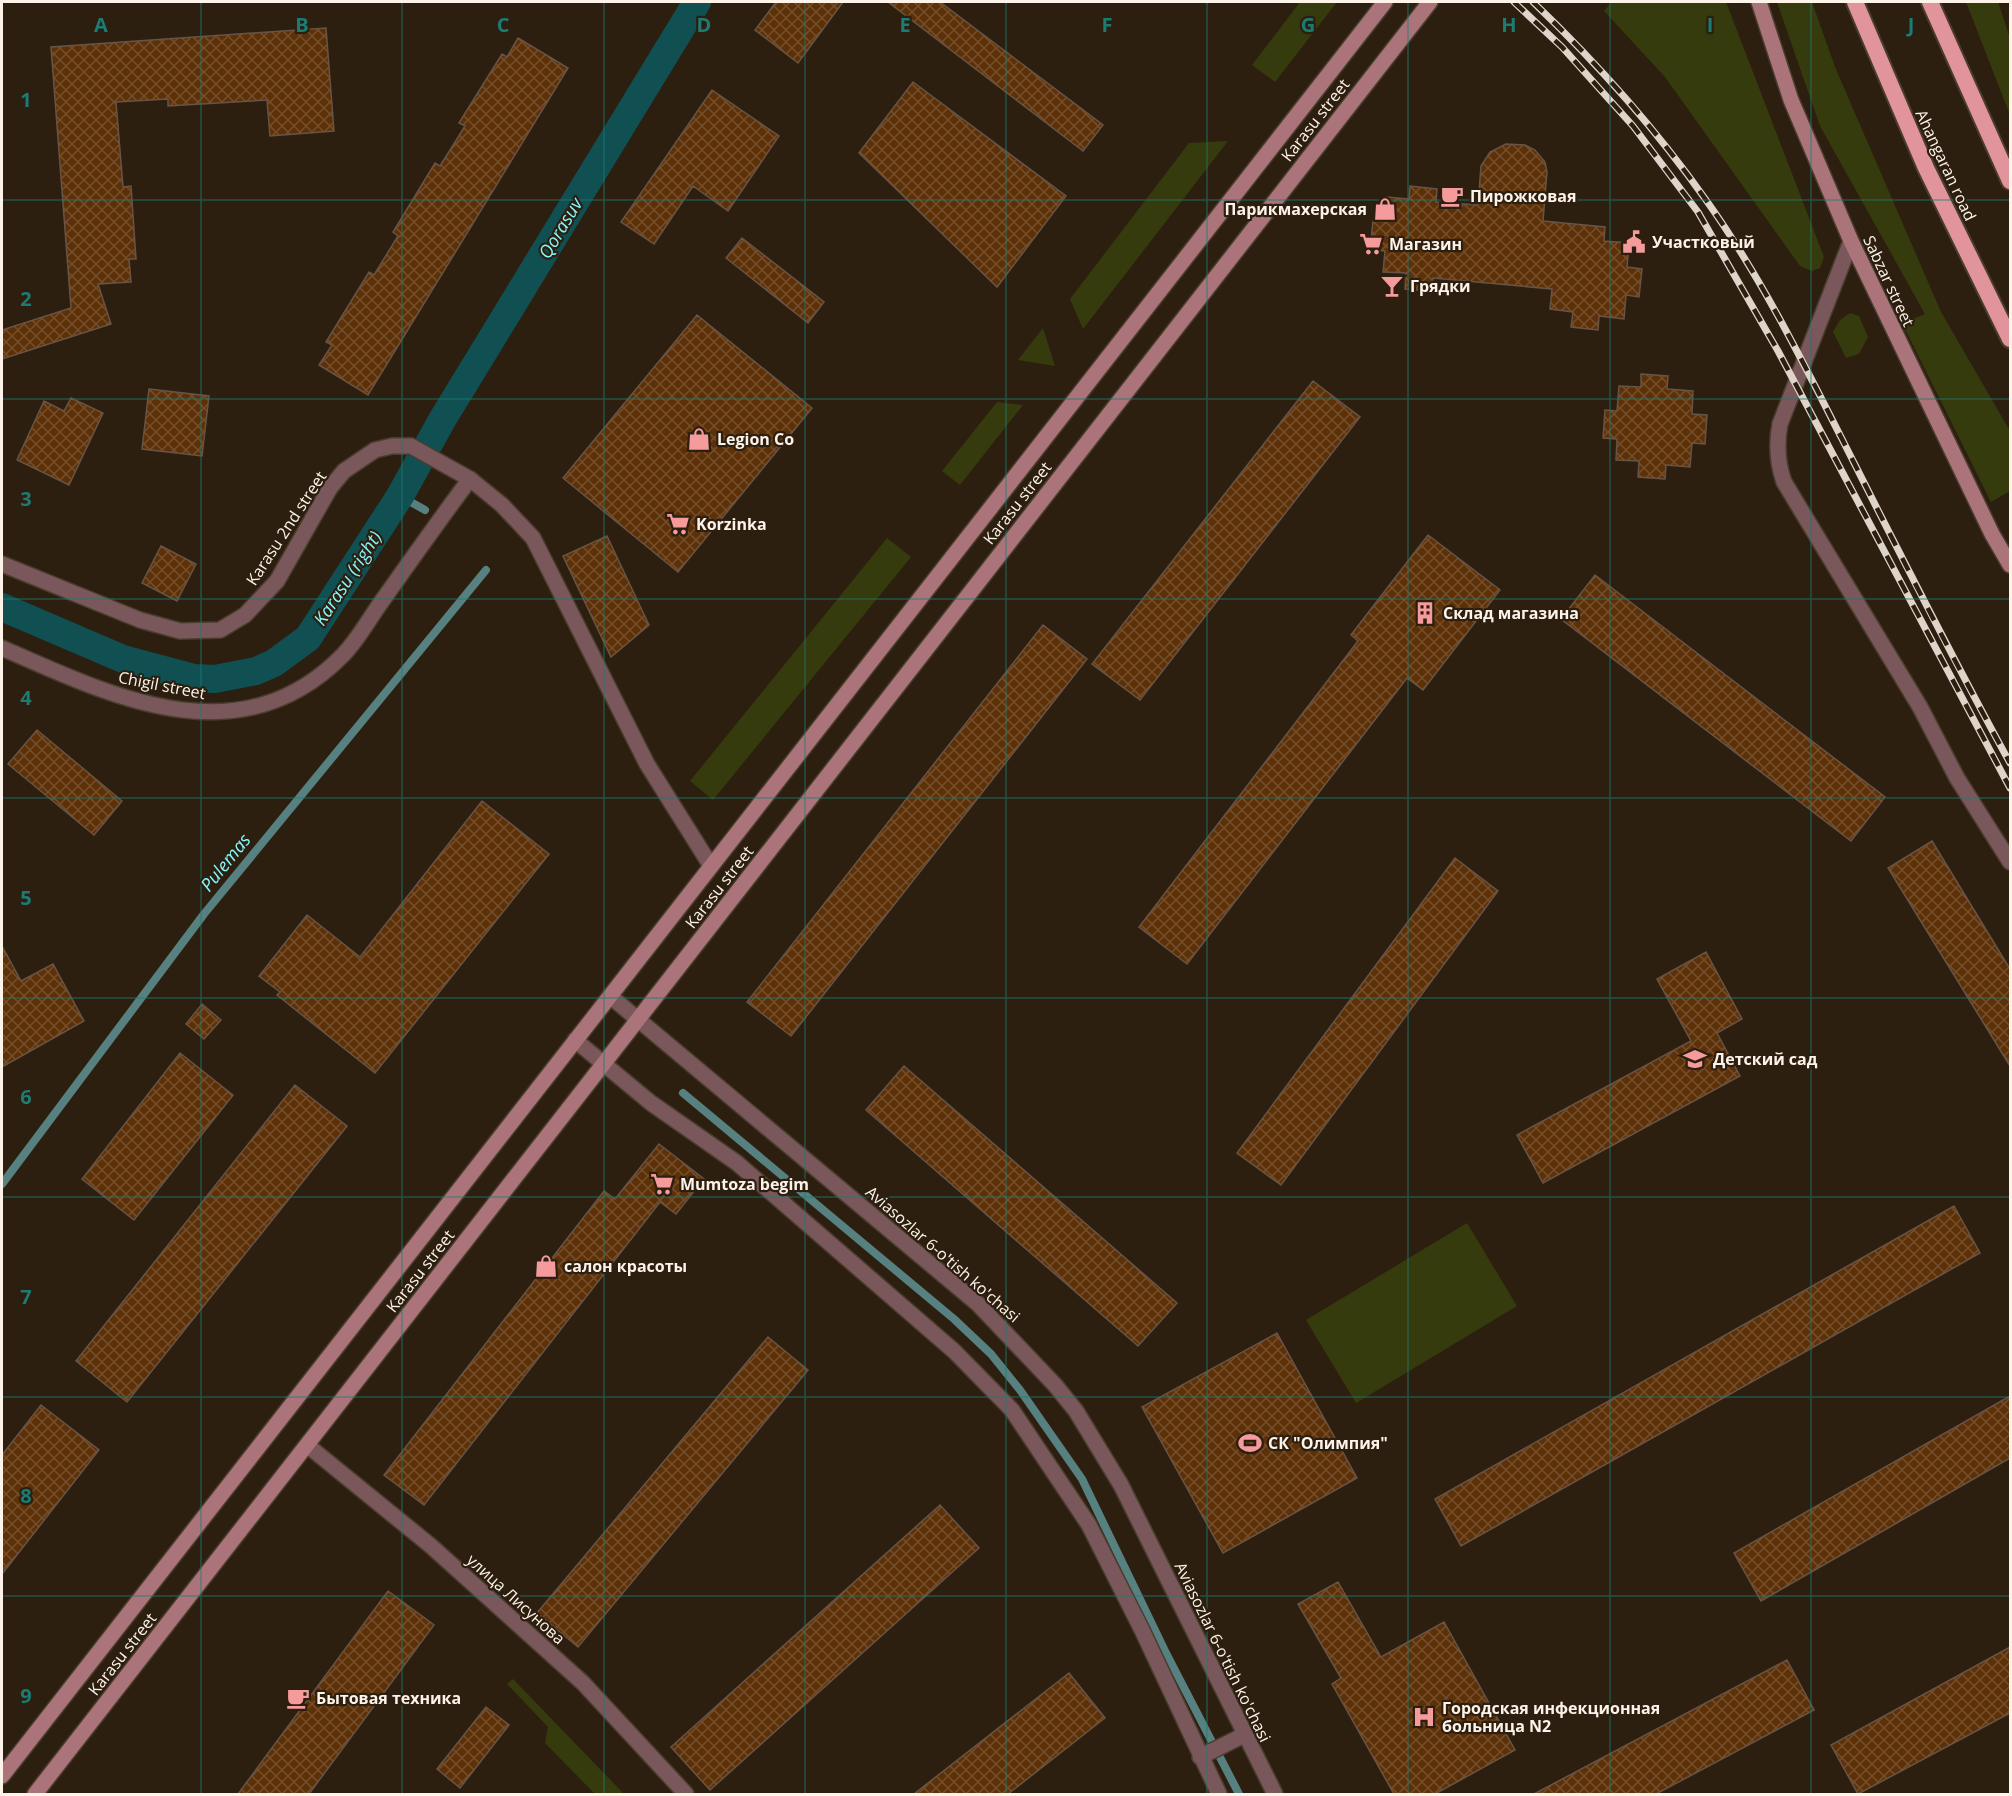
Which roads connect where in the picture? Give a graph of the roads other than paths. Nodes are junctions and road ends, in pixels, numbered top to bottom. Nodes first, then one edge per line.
1 (1385, 2) edge
2 (1430, 2) edge
3 (1759, 2) edge
4 (1856, 2) edge
5 (1930, 2) edge
6 (2010, 181) edge
7 (1851, 241) junction
8 (2010, 339) edge
9 (470, 479) junction
10 (2, 564) edge
11 (2010, 565) edge
12 (2, 648) edge
13 (2010, 862) edge
14 (711, 866) junction
15 (610, 996) junction
16 (638, 1019) junction
17 (575, 1041) junction
18 (604, 1064) junction
19 (308, 1445) junction
20 (1240, 1737) junction
21 (1204, 1756) junction
22 (2, 1776) edge
23 (35, 1794) edge
24 (686, 1794) edge
25 (1219, 1794) edge
26 (1275, 1794) edge

1 - 14 main road, Karasu street
2 - 16 main road, Karasu street
3 - 7 main road, Sabzar street
4 - 8 highway, Ahangaran road
5 - 6 highway
7 - 11 main road, Sabzar street
7 - 13 street
9 - 10 street, Karasu 2nd street
9 - 12 street, Chigil street
9 - 14 street, Karasu 2nd street
14 - 15 main road, Karasu street
15 - 16 street, Aviasozlar 6-o'tish ko'chasi
15 - 17 main road, Karasu street
16 - 18 main road, Karasu street
16 - 20 street, Aviasozlar 6-o'tish ko'chasi
17 - 18 street
17 - 22 main road, Karasu street
18 - 19 main road, Karasu street
18 - 21 street
19 - 23 main road, Karasu street
19 - 24 street, улица Лисунова
20 - 21 street
20 - 26 street, Aviasozlar 6-o'tish ko'chasi
21 - 25 street

